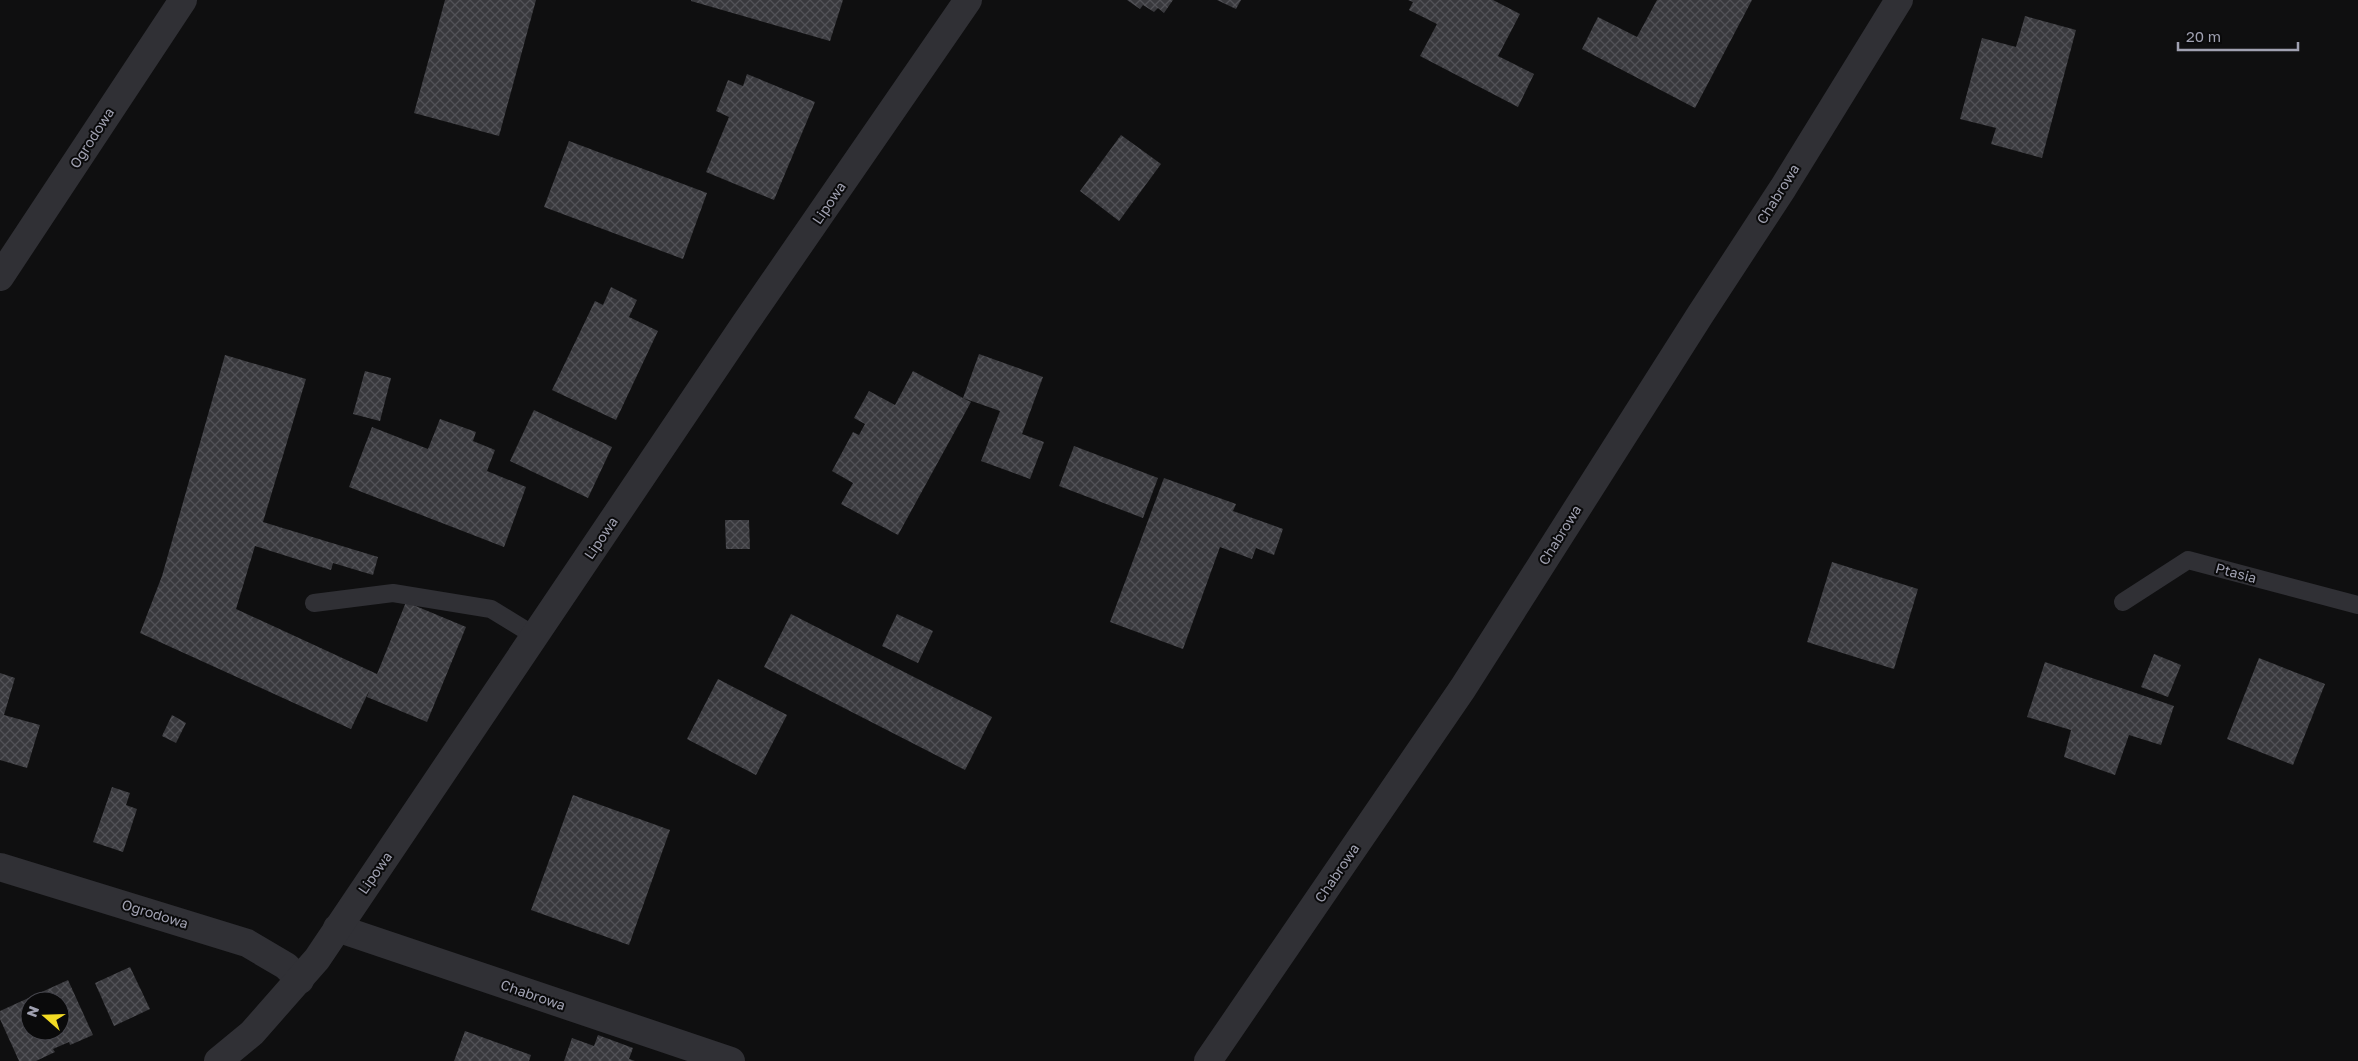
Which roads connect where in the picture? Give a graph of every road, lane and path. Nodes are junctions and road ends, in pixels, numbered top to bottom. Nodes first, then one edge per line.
1 (183, 0) edge
2 (968, 0) edge
3 (1898, 0) edge
4 (0, 277) edge
5 (314, 602) dead end
6 (2123, 602) dead end
7 (2358, 606) edge
8 (535, 636) junction
9 (0, 867) edge
10 (336, 928) junction
11 (300, 980) junction
12 (218, 1061) edge
13 (730, 1061) edge
14 (1208, 1061) edge

1 - 4 street, Ogrodowa
2 - 8 street, Lipowa
3 - 14 street, Chabrowa
5 - 8 lane
6 - 7 lane, Ptasia
8 - 10 street, Lipowa
9 - 11 street, Ogrodowa
10 - 11 street, Lipowa
10 - 13 street, Chabrowa
11 - 12 street, Lipowa

